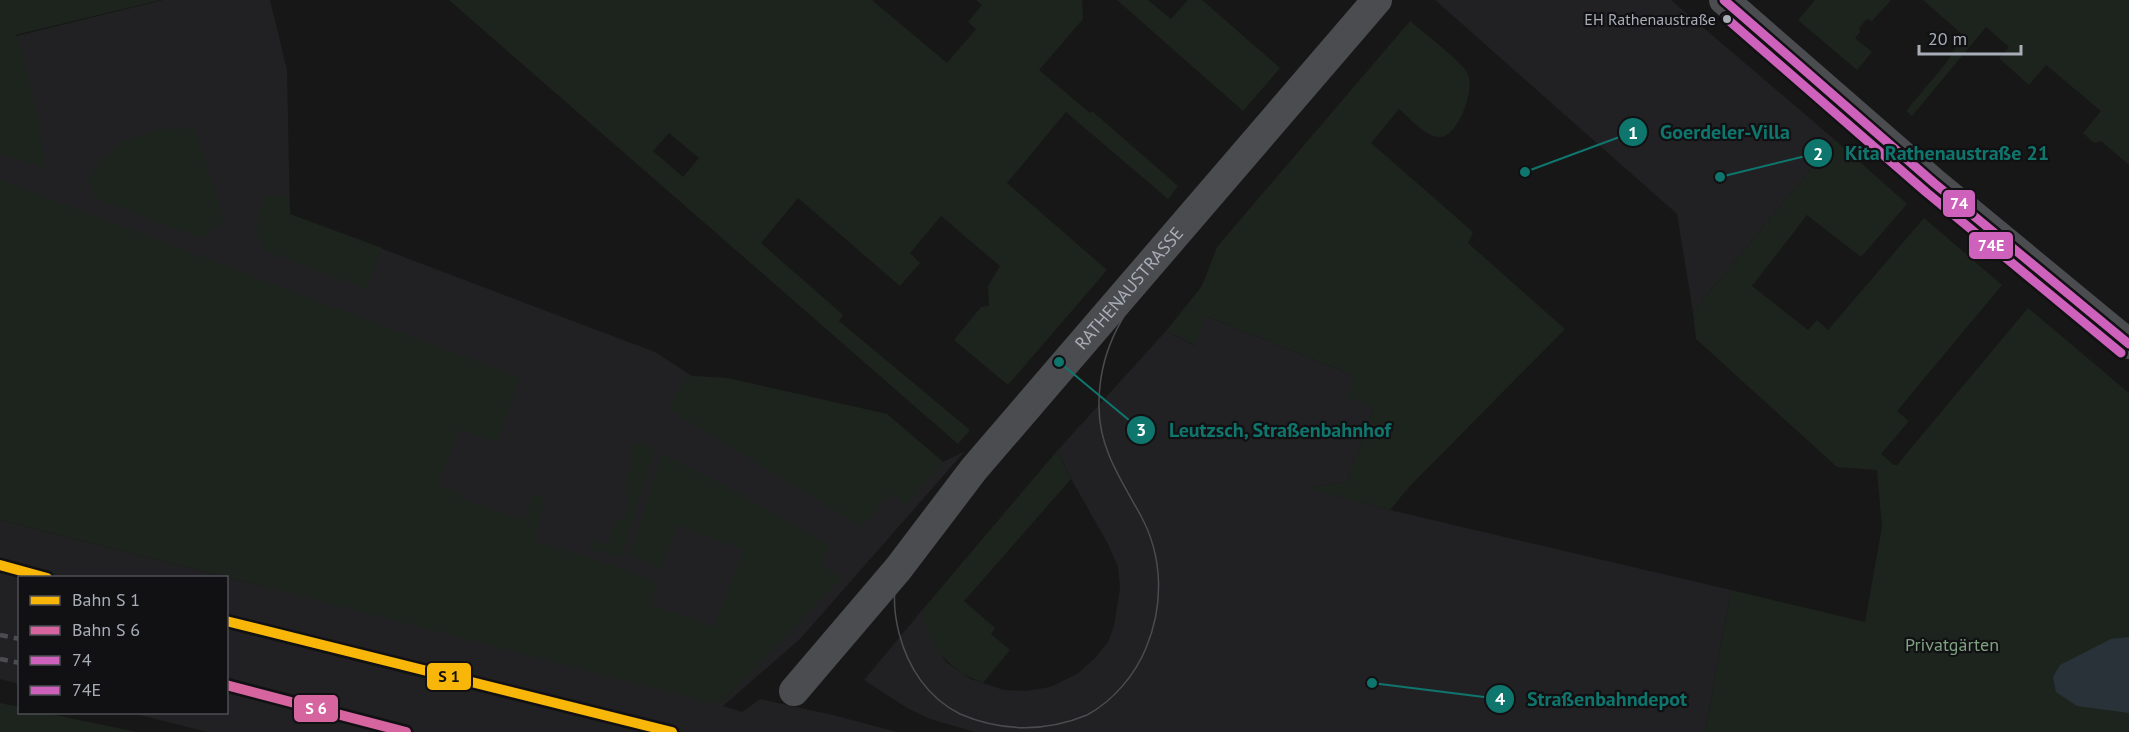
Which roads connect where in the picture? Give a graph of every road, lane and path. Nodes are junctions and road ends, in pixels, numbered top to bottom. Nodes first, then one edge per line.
1 (1377, 0) edge
2 (1724, 0) edge
3 (2129, 344) edge
4 (794, 691) dead end

1 - 4 street, RATHENAUSTRASSE
2 - 3 street

